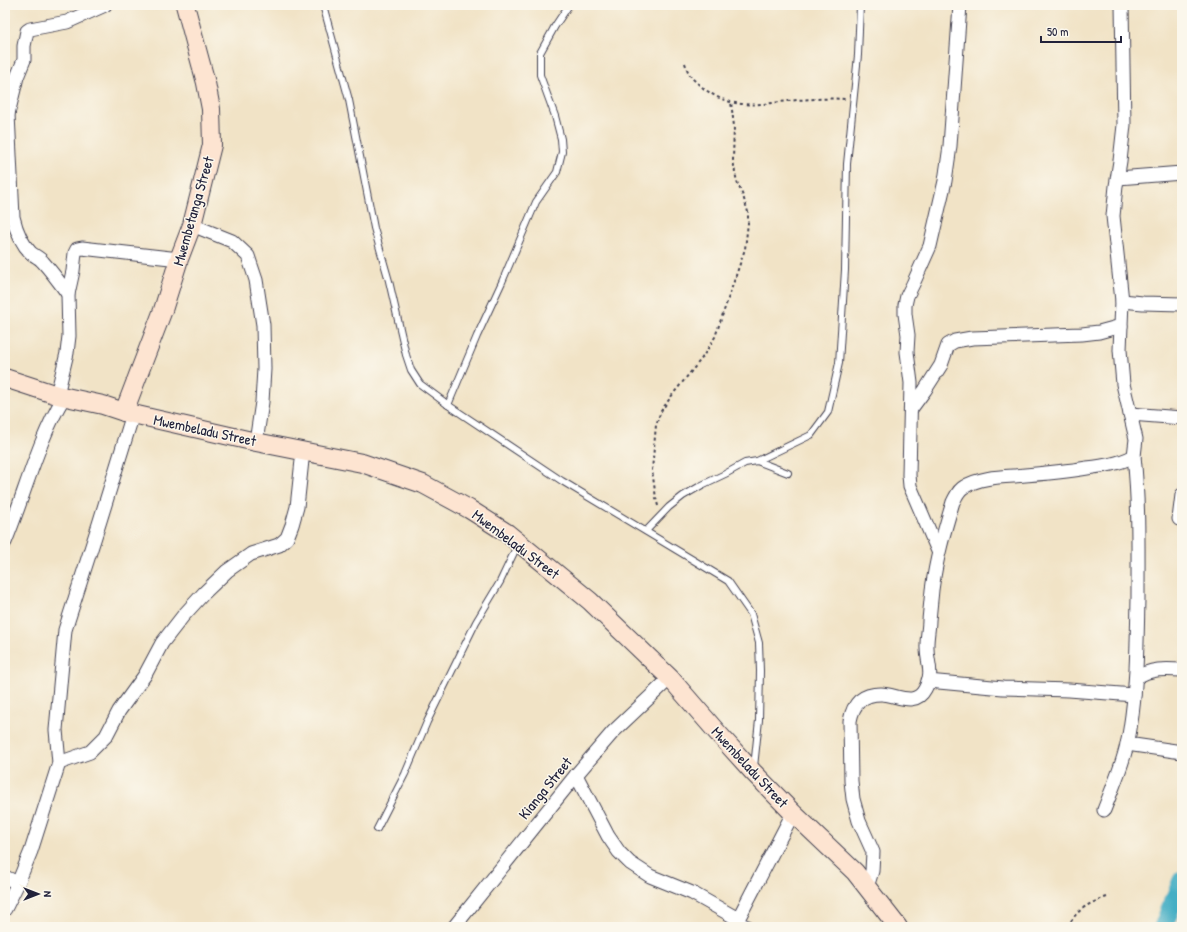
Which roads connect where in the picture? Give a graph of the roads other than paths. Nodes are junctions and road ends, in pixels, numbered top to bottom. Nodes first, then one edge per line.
1 (105, 5) edge
2 (185, 5) edge
3 (323, 5) edge
4 (570, 5) edge
5 (860, 5) edge
6 (960, 5) edge
7 (1122, 5) edge
8 (6, 110) edge
9 (1182, 173) edge
10 (1118, 178) junction
11 (192, 225) junction
12 (179, 259) junction
13 (68, 294) junction
14 (1122, 301) junction
15 (1182, 304) edge
16 (1121, 326) junction
17 (5, 378) edge
18 (60, 396) junction
19 (448, 405) junction
20 (911, 409) junction
21 (129, 413) junction
22 (1130, 414) junction
23 (1182, 418) edge
24 (256, 442) junction
25 (303, 451) junction
26 (1134, 456) junction
27 (757, 461) junction
28 (788, 473) dead end
29 (1182, 495) edge
30 (1178, 519) dead end
31 (646, 531) junction
32 (5, 542) edge
33 (518, 542) junction
34 (938, 551) junction
35 (1182, 670) edge
36 (670, 678) junction
37 (1136, 678) junction
38 (928, 680) junction
39 (1134, 695) junction
40 (1127, 744) junction
41 (1182, 752) edge
42 (59, 763) junction
43 (753, 772) junction
44 (576, 775) junction
45 (1104, 810) dead end
46 (793, 813) junction
47 (377, 829) dead end
48 (5, 878) edge
49 (18, 883) junction
50 (867, 887) junction
51 (5, 909) edge
52 (739, 924) edge
53 (454, 927) edge
54 (898, 927) edge

1 - 8 street
2 - 11 street, Mwembetanga Street
3 - 19 lane
4 - 19 lane
5 - 27 lane
6 - 20 street
7 - 10 street
8 - 13 street
9 - 10 street
10 - 14 street
11 - 12 street, Mwembetanga Street
11 - 24 street
12 - 13 street
12 - 21 street, Mwembetanga Street
13 - 18 street
14 - 15 street
14 - 16 street
16 - 20 street
16 - 22 street
17 - 18 street, Mwembeladu Street
18 - 21 street, Mwembeladu Street
18 - 32 street
19 - 31 lane
20 - 34 street
21 - 24 street, Mwembeladu Street
21 - 42 street
22 - 23 street
22 - 26 street
24 - 25 street, Mwembeladu Street
25 - 33 street, Mwembeladu Street
25 - 42 street
26 - 34 street
26 - 37 street
27 - 28 lane
27 - 31 lane
29 - 30 street
31 - 43 lane
33 - 36 street, Mwembeladu Street
33 - 47 lane
34 - 38 street
35 - 37 street
36 - 43 street, Mwembeladu Street
36 - 44 street, Kianga Street
37 - 39 street
38 - 39 street
38 - 50 street
39 - 40 street
40 - 41 street
40 - 45 street
42 - 49 street
43 - 46 street, Mwembeladu Street
44 - 52 street
44 - 53 street, Kianga Street
46 - 50 street, Mwembeladu Street
46 - 52 street
48 - 49 street
49 - 51 street
50 - 54 street, Mwembeladu Street

